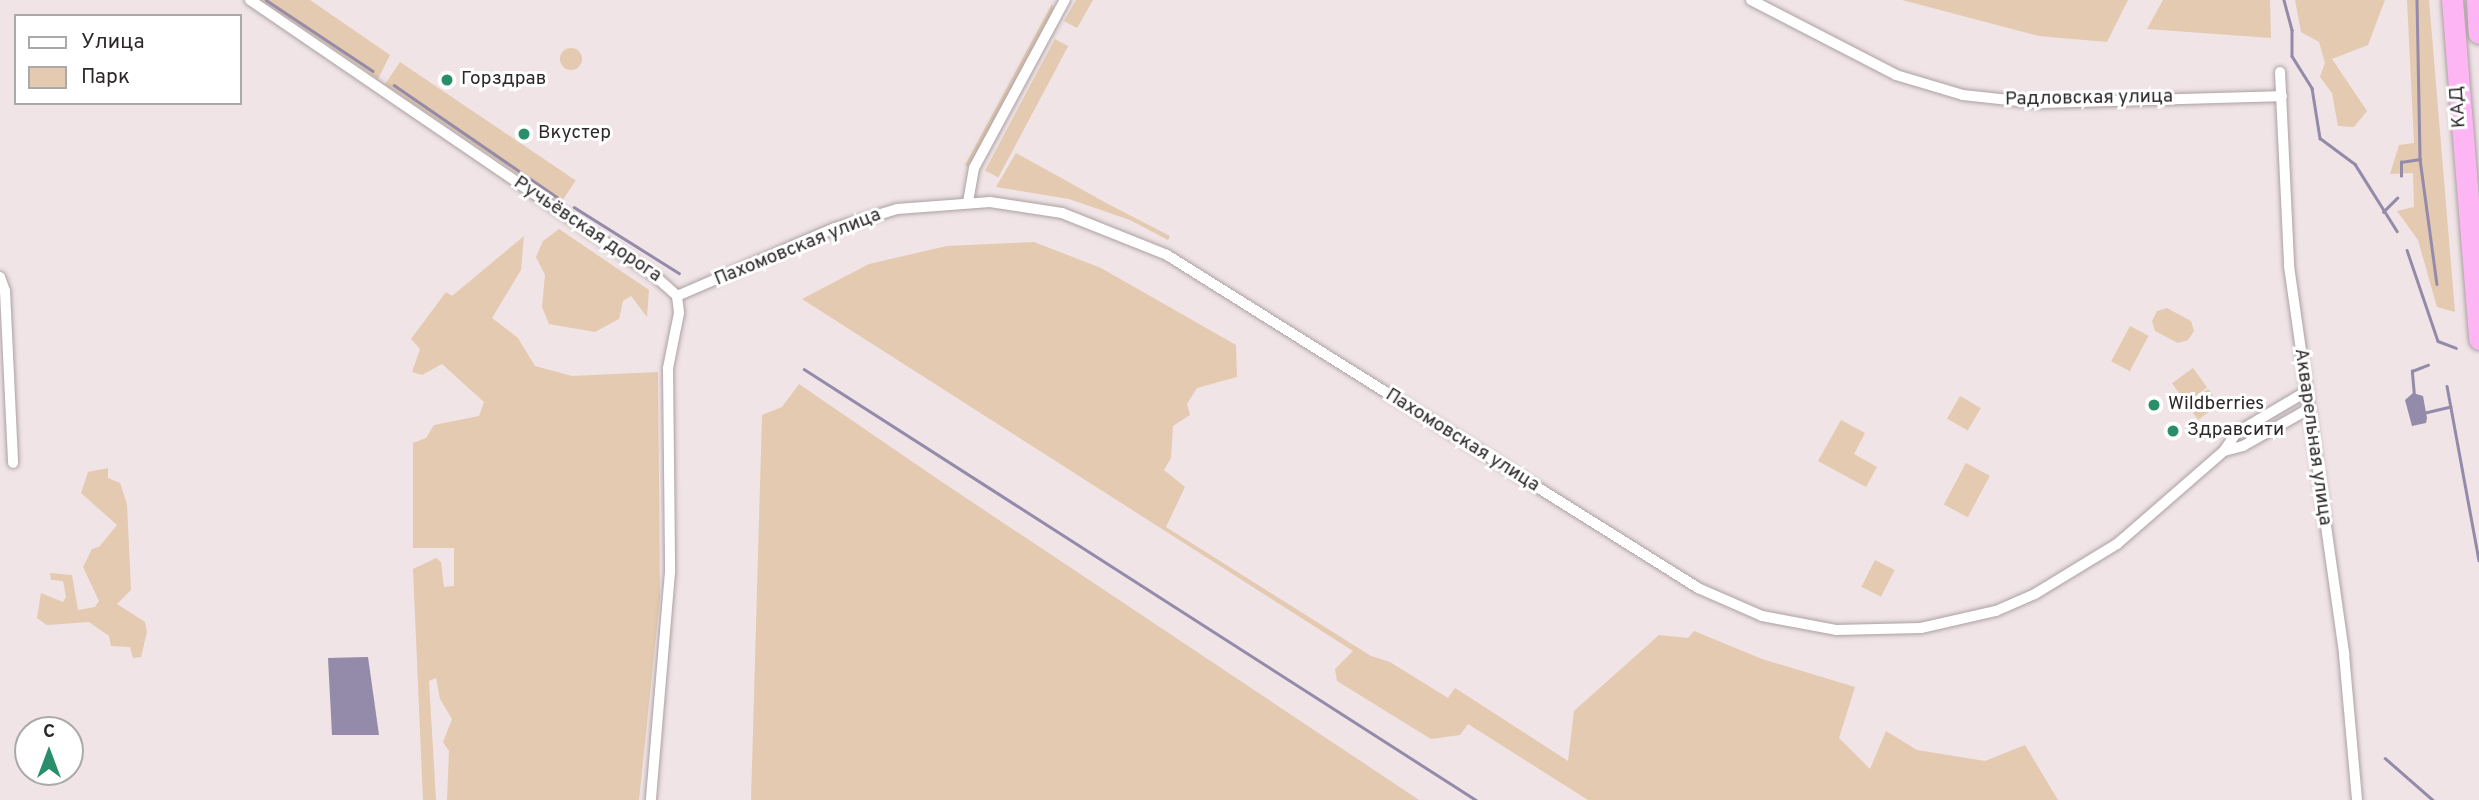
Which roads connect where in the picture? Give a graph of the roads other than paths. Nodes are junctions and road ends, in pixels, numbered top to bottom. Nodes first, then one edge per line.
1 (250, 0) edge
2 (1065, 0) edge
3 (1751, 0) edge
4 (2452, 0) edge
5 (2477, 0) edge
6 (2479, 33) edge
7 (2280, 72) dead end
8 (2282, 96) junction
9 (968, 202) junction
10 (0, 276) edge
11 (677, 296) junction
12 (2479, 339) edge
13 (2304, 393) junction
14 (2307, 410) junction
15 (2224, 451) junction
16 (13, 463) dead end
17 (651, 800) edge
18 (2357, 800) edge

1 - 11 street, Ручьёвская дорога
2 - 9 street
3 - 8 street, Радловская улица
4 - 12 highway, КАД
5 - 6 highway
7 - 8 street, Акварельная улица
8 - 13 street, Акварельная улица
9 - 11 street, Пахомовская улица
9 - 15 street, Пахомовская улица
10 - 16 street
11 - 17 street, Ручьёвская дорога
13 - 14 street, Акварельная улица
13 - 15 street, Пахомовская улица
14 - 15 street, Пахомовская улица
14 - 18 street, Акварельная улица

